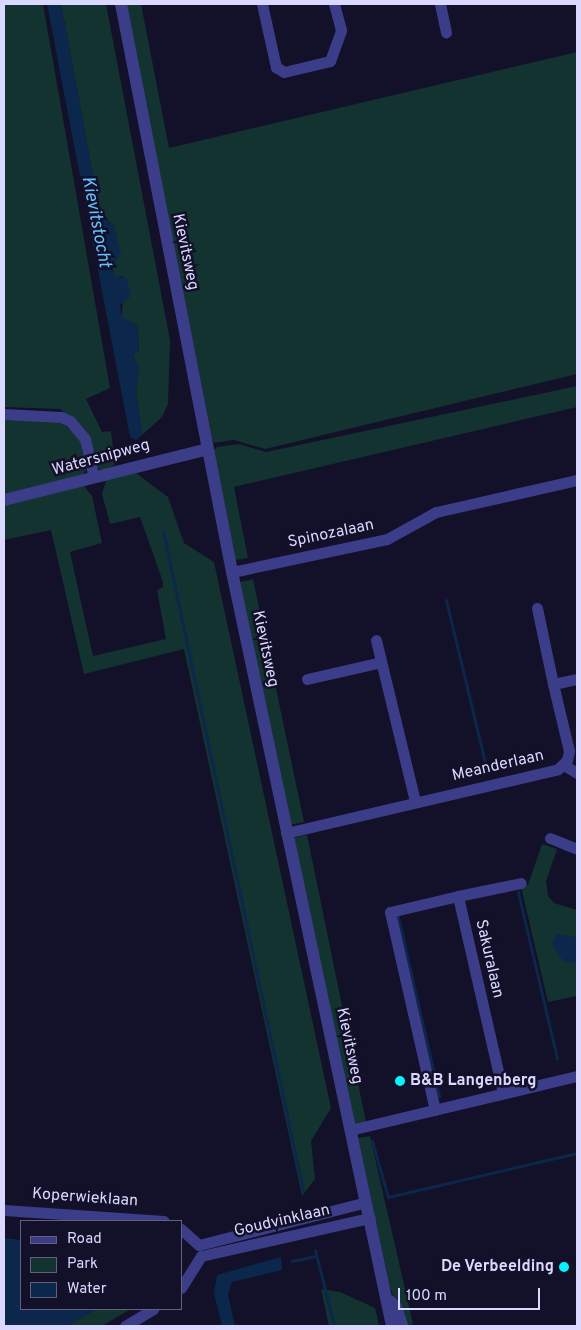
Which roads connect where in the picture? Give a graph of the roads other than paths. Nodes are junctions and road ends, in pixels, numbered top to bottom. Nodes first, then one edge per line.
1 (121, 4) edge
2 (262, 4) edge
3 (334, 4) edge
4 (440, 4) edge
5 (446, 32) dead end
6 (4, 414) edge
7 (208, 449) junction
8 (94, 476) junction
9 (577, 480) edge
10 (4, 500) edge
11 (232, 572) junction
12 (537, 608) dead end
13 (376, 640) dead end
14 (381, 662) junction
15 (308, 679) dead end
16 (577, 680) edge
17 (553, 684) junction
18 (564, 765) junction
19 (577, 773) edge
20 (415, 801) junction
21 (286, 833) junction
22 (550, 838) dead end
23 (577, 849) edge
24 (521, 883) dead end
25 (458, 896) junction
26 (577, 1076) edge
27 (503, 1093) junction
28 (435, 1110) junction
29 (350, 1130) junction
30 (366, 1202) junction
31 (4, 1210) edge
32 (370, 1218) junction
33 (149, 1220) edge
34 (182, 1231) edge
35 (200, 1251) junction
36 (182, 1286) edge
37 (388, 1299) junction
38 (151, 1310) edge
39 (125, 1326) edge
40 (392, 1326) edge
41 (402, 1326) edge

1 - 7 street, Kievitsweg
2 - 3 street
4 - 5 street
6 - 8 street
7 - 8 street, Watersnipweg
7 - 11 street, Kievitsweg
8 - 10 street, Watersnipweg
9 - 11 street, Spinozalaan
11 - 21 street, Kievitsweg
12 - 17 street, Meanderlaan
13 - 14 street
14 - 15 street
14 - 20 street
16 - 17 street
17 - 18 street, Meanderlaan
18 - 19 street
18 - 20 street, Meanderlaan
20 - 21 street, Meanderlaan
21 - 29 street, Kievitsweg
22 - 23 street
24 - 25 street
25 - 27 street, Sakuralaan
25 - 28 street
26 - 27 street
27 - 28 street
28 - 29 street
29 - 30 street, Kievitsweg
30 - 32 street, Kievitsweg
30 - 35 street, Goudvinklaan
31 - 33 street, Koperwieklaan
32 - 35 street, Goudvinklaan
32 - 37 street, Kievitsweg
34 - 35 street
35 - 36 street
37 - 40 street, Kievitsweg
37 - 41 street, Kievitsweg
38 - 39 street

